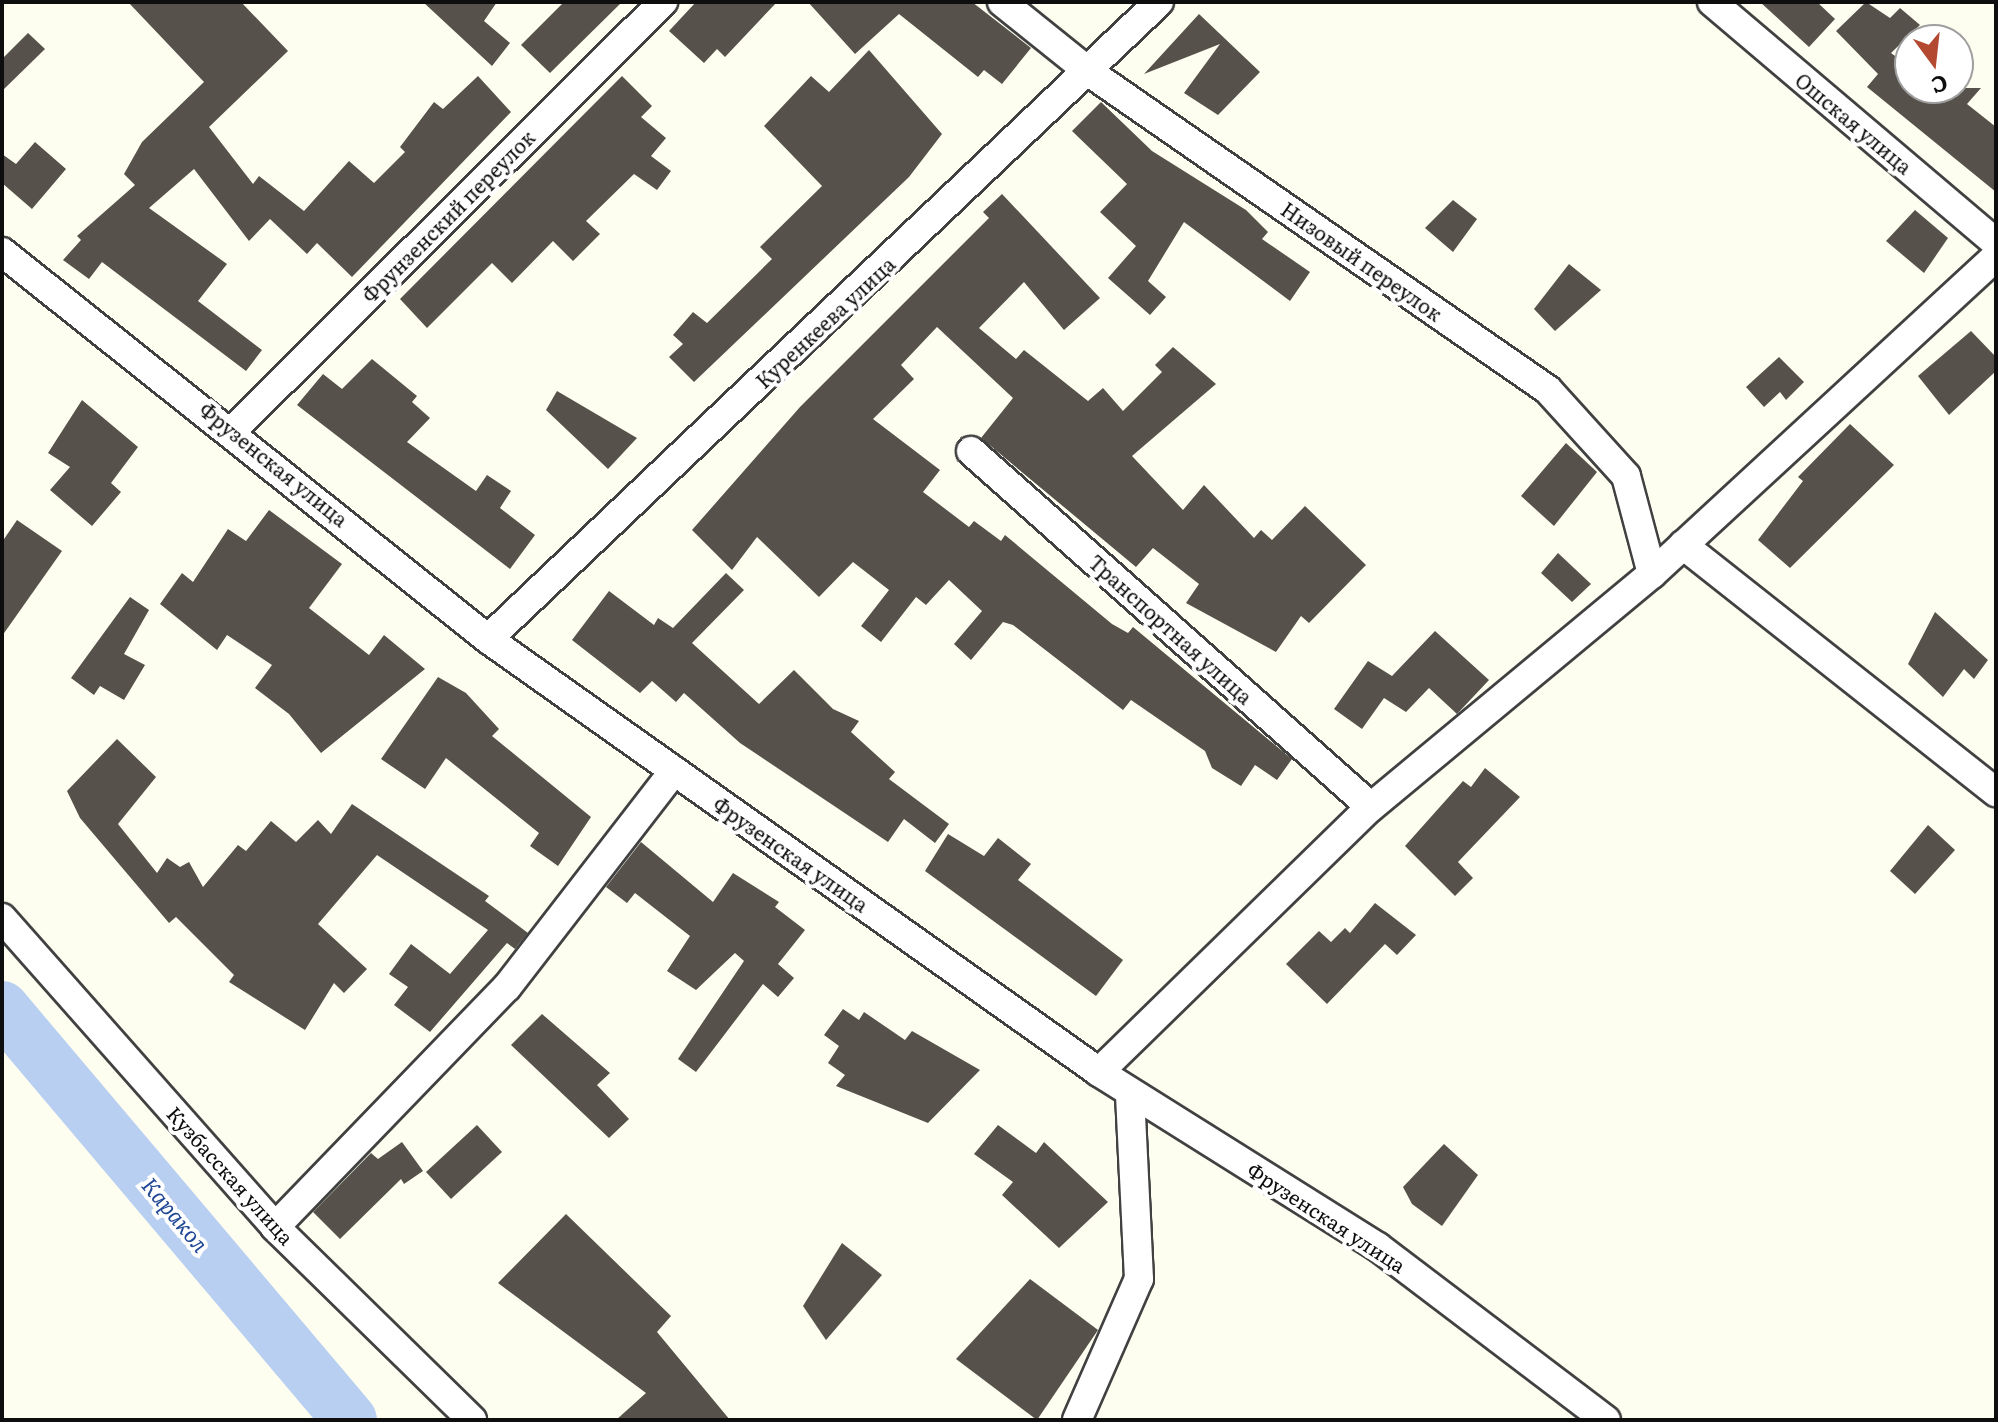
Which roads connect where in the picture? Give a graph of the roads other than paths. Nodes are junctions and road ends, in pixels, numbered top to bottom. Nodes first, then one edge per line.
1 (663, 2) edge
2 (1002, 2) edge
3 (1159, 2) edge
4 (1712, 2) edge
5 (1089, 72) junction
6 (1996, 243) edge
7 (2, 252) edge
8 (1996, 257) edge
9 (233, 430) junction
10 (971, 451) dead end
11 (1683, 545) junction
12 (1652, 574) junction
13 (488, 639) junction
14 (674, 771) junction
15 (1996, 792) edge
16 (1371, 807) junction
17 (2, 918) edge
18 (1099, 1072) junction
19 (1130, 1093) junction
20 (275, 1227) junction
21 (472, 1420) edge
22 (1077, 1420) edge
23 (1606, 1420) edge

1 - 9 street, Фрунзенский переулок
2 - 5 street, Низовый переулок
3 - 5 street, Куренкеева улица
4 - 6 street, Ошская улица
5 - 12 street, Низовый переулок
5 - 13 street, Куренкеева улица
7 - 9 street, Фрузенская улица
8 - 11 street
9 - 13 street, Фрузенская улица
10 - 16 street, Транспортная улица
11 - 12 street
11 - 15 street
12 - 16 street
13 - 14 street, Фрузенская улица
14 - 18 street, Фрузенская улица
14 - 20 street
16 - 18 street
17 - 20 street, Кузбасская улица
18 - 19 street, Фрузенская улица
19 - 22 street
19 - 23 street, Фрузенская улица
20 - 21 street, Кузбасская улица

